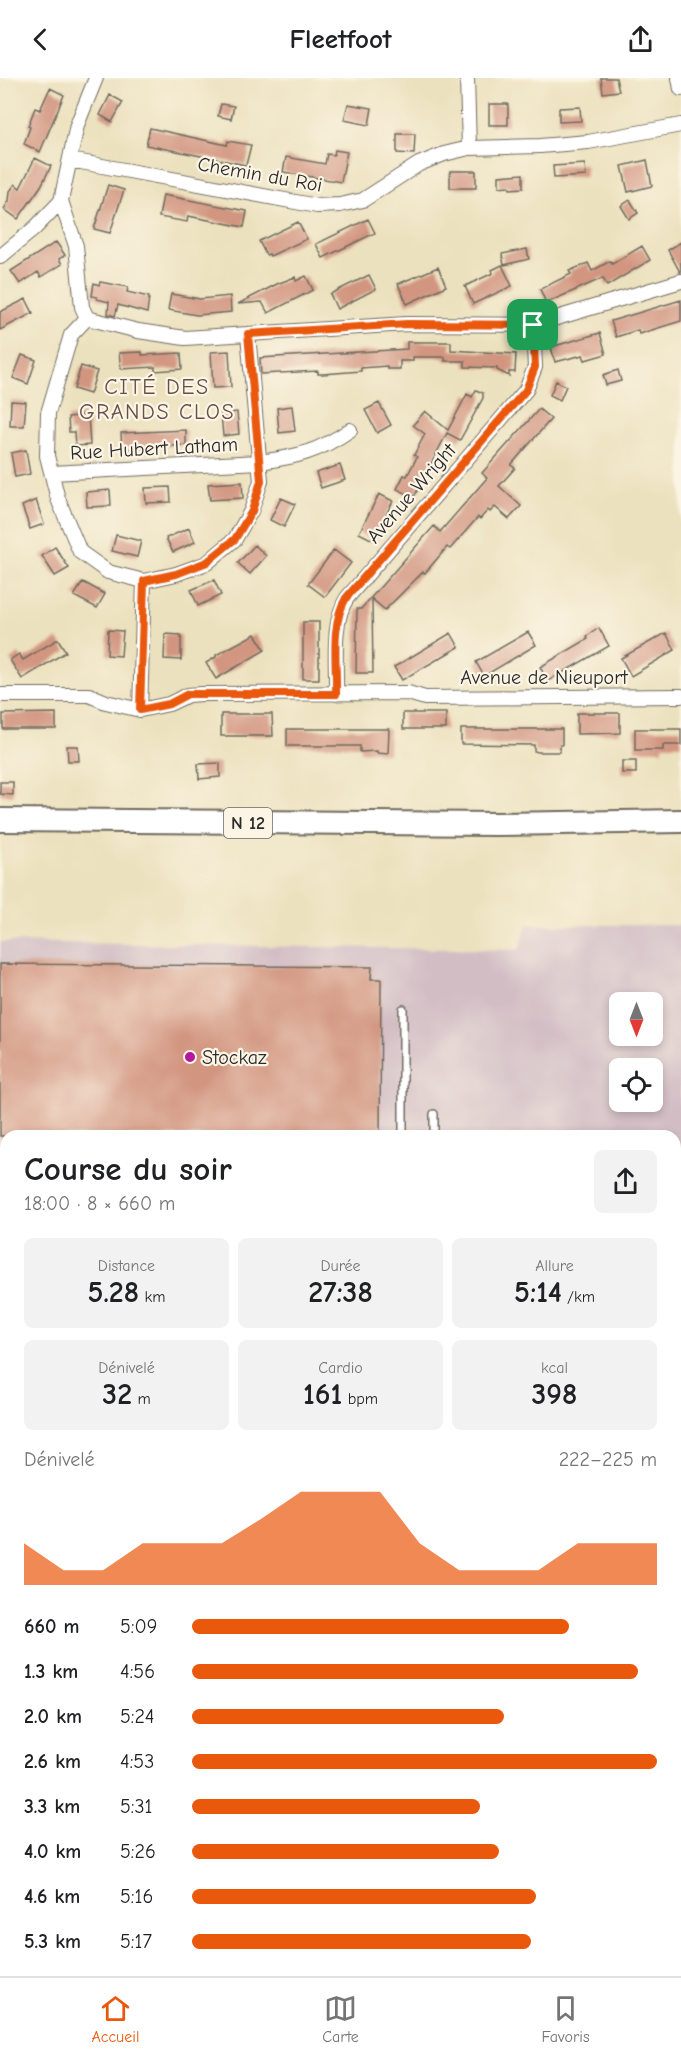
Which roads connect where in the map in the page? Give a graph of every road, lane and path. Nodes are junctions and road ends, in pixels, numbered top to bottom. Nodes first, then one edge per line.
1 (96, 78) edge
2 (467, 78) edge
3 (679, 78) edge
4 (681, 89) edge
5 (681, 125) edge
6 (469, 148) junction
7 (70, 160) junction
8 (61, 201) junction
9 (0, 257) edge
10 (681, 280) edge
11 (87, 318) junction
12 (533, 325) junction
13 (248, 334) junction
14 (350, 430) dead end
15 (259, 462) junction
16 (52, 473) junction
17 (144, 581) junction
18 (681, 687) edge
19 (408, 693) junction
20 (336, 694) junction
21 (0, 695) edge
22 (681, 696) edge
23 (140, 710) junction
24 (0, 820) edge
25 (681, 821) edge
26 (596, 822) junction
27 (681, 829) edge
28 (403, 1009) dead end
29 (434, 1114) dead end
30 (403, 1130) edge
31 (434, 1130) edge

1 - 7 street
2 - 6 street
3 - 4 street
5 - 6 street, Chemin du Roi
6 - 7 street, Chemin du Roi
7 - 8 street
8 - 9 street
8 - 11 street
10 - 12 street
11 - 13 street
11 - 16 street
12 - 13 street
12 - 20 street, Avenue Wright
13 - 15 street
14 - 15 street, Rue Hubert Latham
15 - 16 street, Rue Hubert Latham
15 - 17 street
16 - 17 street
17 - 23 street
18 - 19 street, Avenue de Nieuport
19 - 20 street, Avenue de Nieuport
19 - 22 street, Avenue de Nieuport
20 - 23 street, Avenue de Nieuport
21 - 23 street, Avenue de Nieuport
24 - 26 main road, N 12
25 - 26 main road, N 12
26 - 27 main road, N 12
28 - 30 lane
29 - 31 lane

